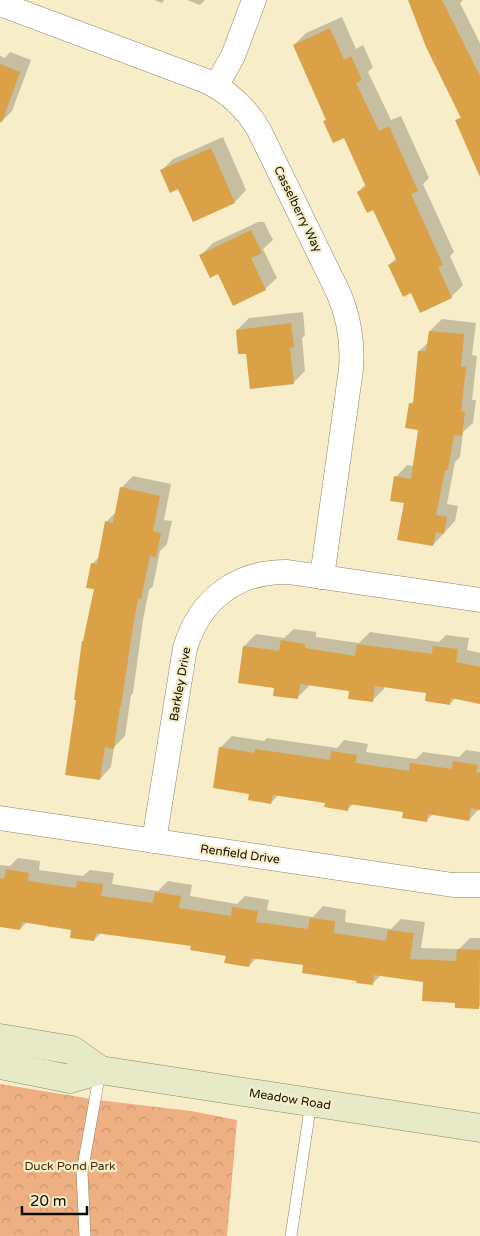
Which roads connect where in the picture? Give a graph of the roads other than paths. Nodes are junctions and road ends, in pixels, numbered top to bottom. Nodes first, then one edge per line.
1 (254, 0) edge
2 (0, 4) edge
3 (216, 86) junction
4 (322, 577) junction
5 (480, 600) edge
6 (0, 818) edge
7 (154, 841) junction
8 (480, 885) edge
9 (0, 1038) edge
10 (0, 1065) edge
11 (100, 1070) junction
12 (311, 1102) junction
13 (480, 1128) edge
14 (85, 1236) edge
15 (291, 1236) edge

1 - 3 street
2 - 3 street, Casselberry Way
3 - 4 street, Casselberry Way
4 - 5 street, Barkley Drive
4 - 7 street, Barkley Drive
6 - 7 street, Renfield Drive
7 - 8 street, Renfield Drive
9 - 11 street, Meadow Road
10 - 11 street, Meadow Road
11 - 12 street, Meadow Road
11 - 14 lane
12 - 13 street, Meadow Road
12 - 15 lane

